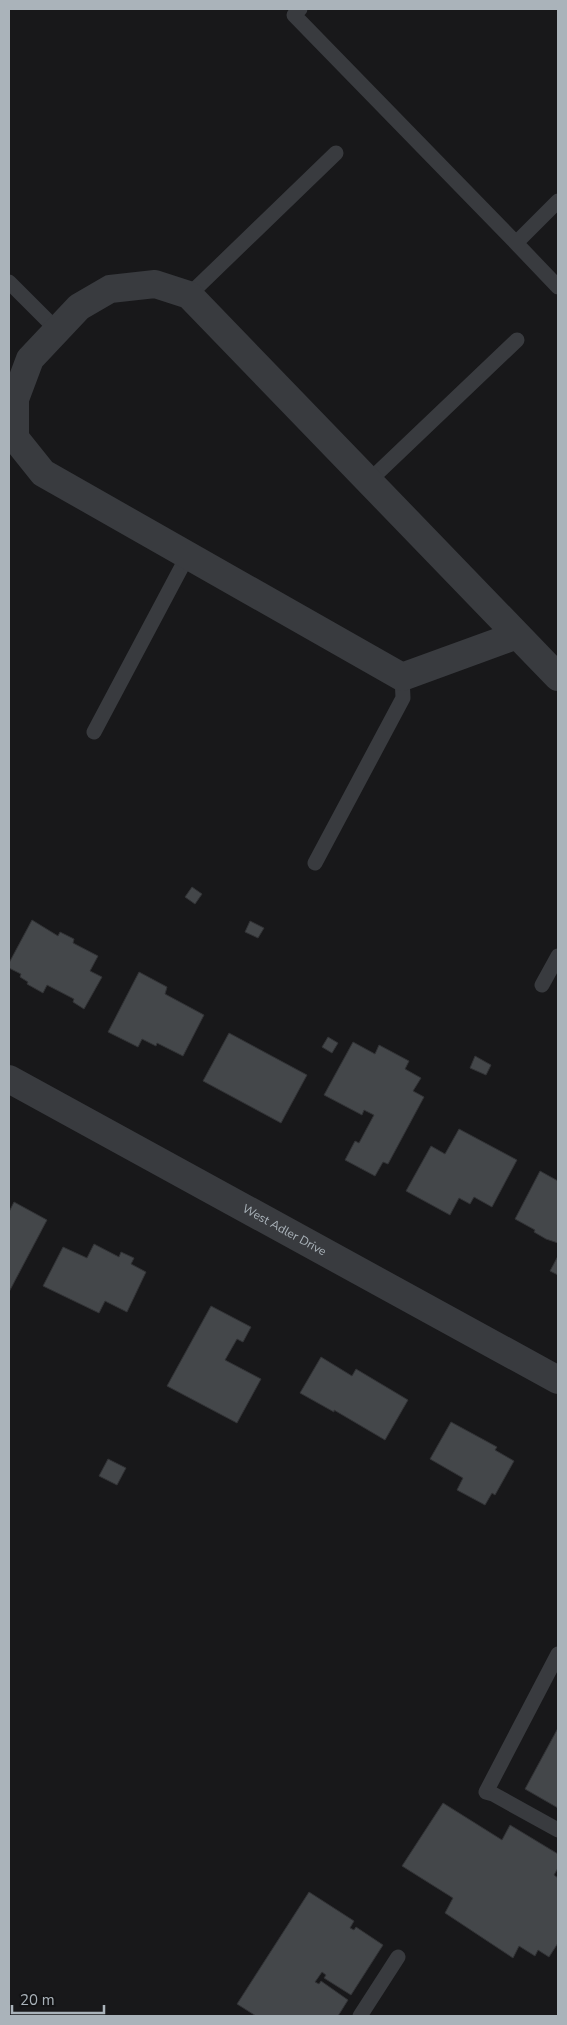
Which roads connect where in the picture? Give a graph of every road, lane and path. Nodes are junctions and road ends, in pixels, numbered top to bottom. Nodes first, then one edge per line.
1 (300, 9) edge
2 (336, 152) dead end
3 (558, 201) edge
4 (516, 243) junction
5 (9, 282) edge
6 (558, 287) edge
7 (189, 295) junction
8 (57, 330) junction
9 (517, 340) dead end
10 (12, 439) edge
11 (369, 481) junction
12 (188, 554) junction
13 (517, 635) junction
14 (555, 668) edge
15 (402, 677) junction
16 (94, 732) dead end
17 (315, 863) dead end
18 (558, 956) edge
19 (542, 985) dead end
20 (9, 1080) edge
21 (558, 1380) edge
22 (558, 1654) edge
23 (558, 1830) edge
24 (398, 1957) dead end
25 (360, 2016) edge

1 - 4 lane
2 - 7 lane
3 - 4 lane
4 - 6 lane
5 - 8 lane
7 - 8 street
7 - 11 street
8 - 10 street
9 - 11 lane
10 - 12 street
11 - 13 street
12 - 15 street
12 - 16 lane
13 - 14 street
13 - 15 street
15 - 17 lane
18 - 19 lane
20 - 21 street, West Adler Drive
22 - 23 lane
24 - 25 lane

